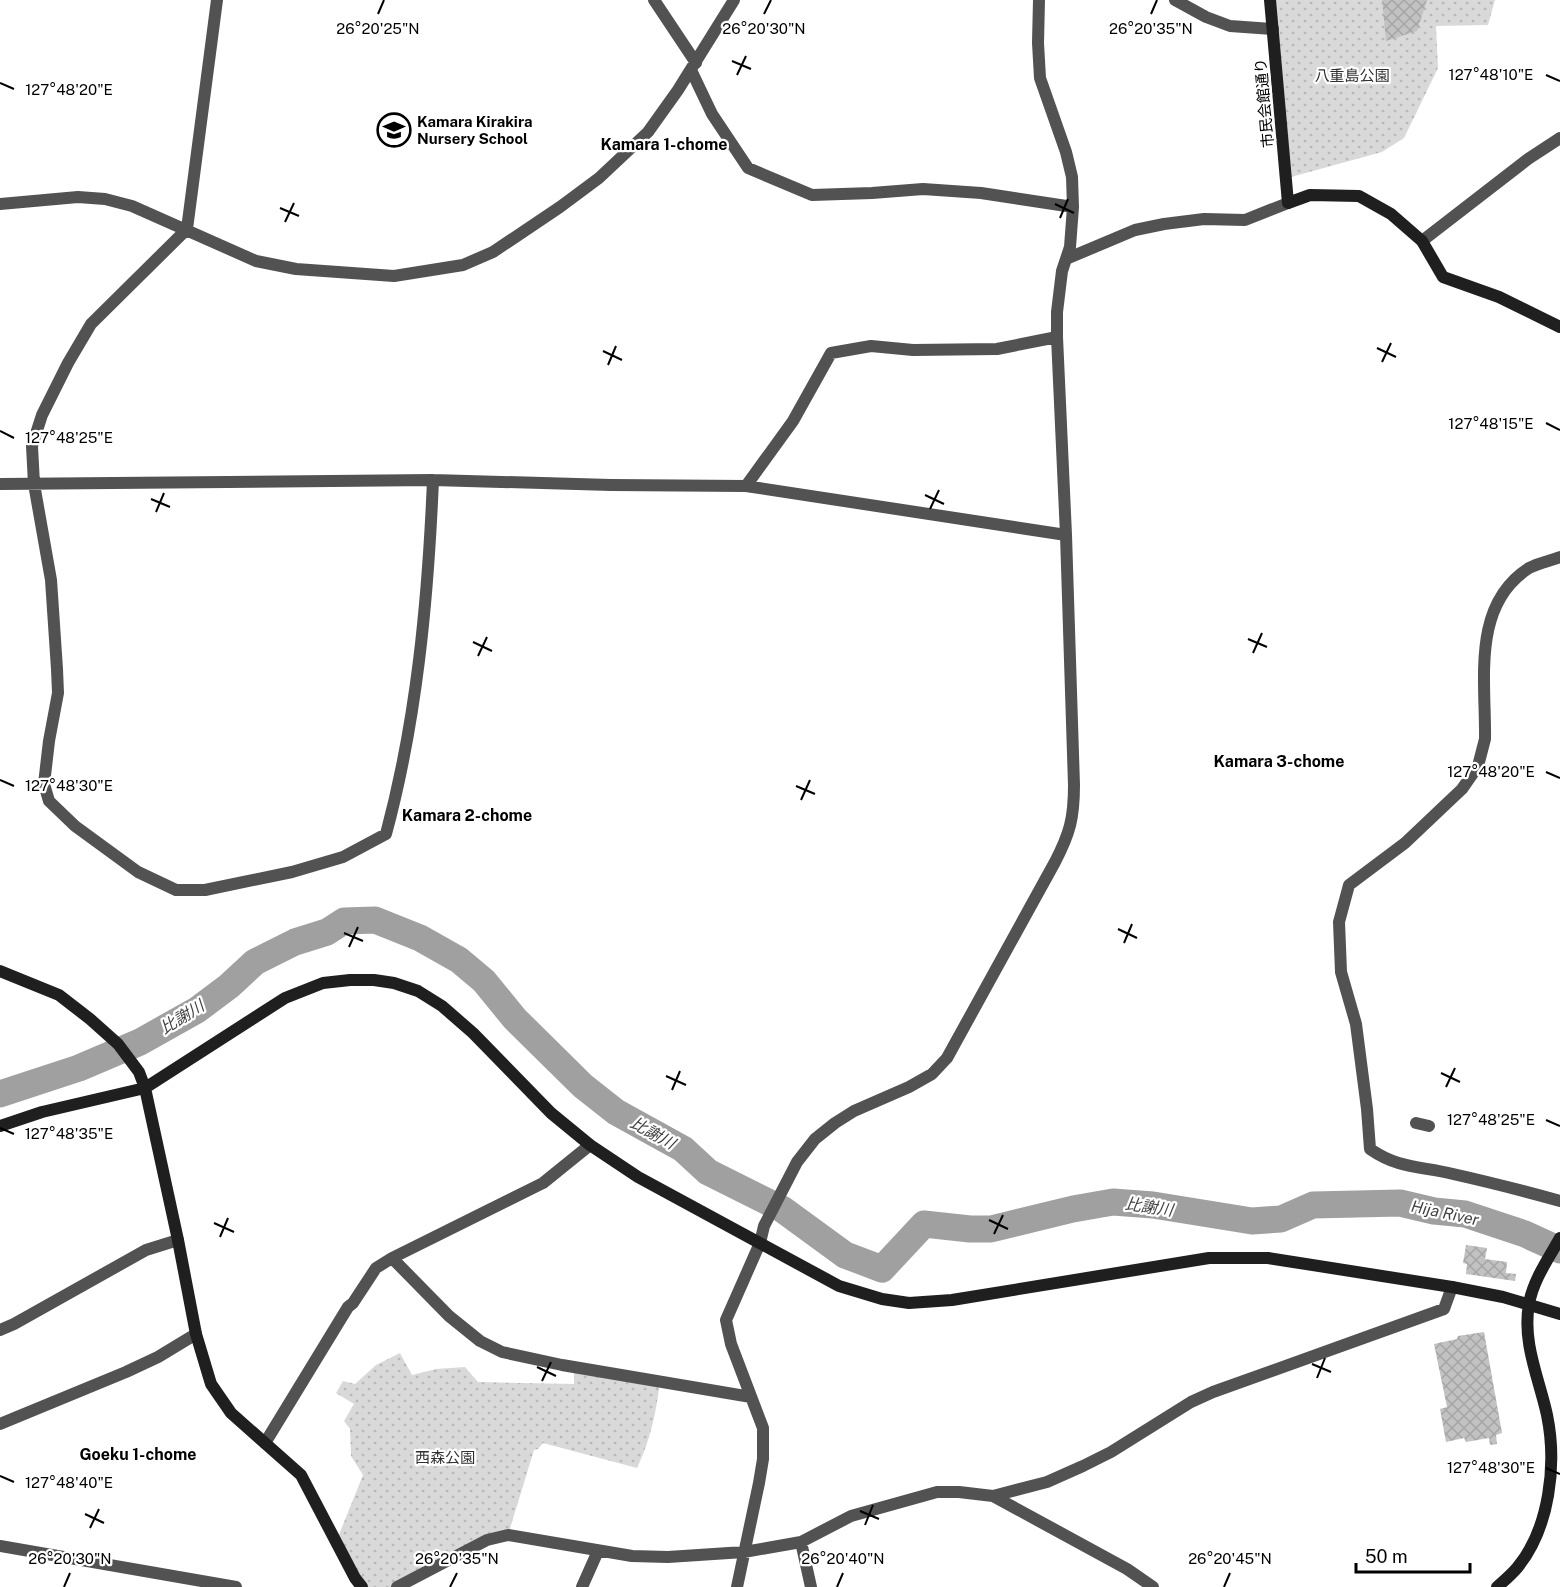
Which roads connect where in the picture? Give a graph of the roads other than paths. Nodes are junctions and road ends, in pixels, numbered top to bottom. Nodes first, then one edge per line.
1 (217, 0) edge
2 (654, 0) edge
3 (734, 0) edge
4 (1039, 0) edge
5 (1175, 0) edge
6 (1270, 0) edge
7 (1273, 29) junction
8 (694, 66) junction
9 (1560, 138) edge
10 (1288, 203) junction
11 (0, 204) edge
12 (1073, 207) junction
13 (187, 229) junction
14 (1422, 241) junction
15 (1066, 259) junction
16 (1560, 327) edge
17 (1057, 337) junction
18 (433, 480) junction
19 (0, 484) edge
20 (34, 484) junction
21 (746, 486) junction
22 (1066, 535) junction
23 (1560, 558) edge
24 (0, 971) edge
25 (145, 1088) junction
26 (1416, 1122) dead end
27 (0, 1126) edge
28 (1429, 1126) dead end
29 (590, 1145) junction
30 (1560, 1202) edge
31 (1560, 1238) edge
32 (178, 1240) junction
33 (760, 1243) junction
34 (392, 1258) junction
35 (1452, 1287) junction
36 (1529, 1305) junction
37 (1560, 1314) edge
38 (0, 1330) edge
39 (196, 1334) junction
40 (751, 1397) junction
41 (0, 1424) edge
42 (265, 1443) junction
43 (993, 1496) junction
44 (801, 1542) junction
45 (0, 1546) edge
46 (598, 1551) junction
47 (744, 1552) junction
48 (236, 1587) edge
49 (362, 1587) edge
50 (397, 1587) edge
51 (582, 1587) edge
52 (737, 1587) edge
53 (811, 1587) edge
54 (1153, 1587) edge
55 (1497, 1587) edge

1 - 13 street
2 - 8 street
3 - 8 street
4 - 12 street
5 - 7 street
6 - 7 street, 市民会館通り
7 - 10 street, 市民会館通り
8 - 12 street
8 - 13 street
9 - 14 street
10 - 14 street
10 - 15 street
11 - 13 street
12 - 15 street
13 - 20 street
14 - 16 street
15 - 17 street
17 - 21 street
17 - 22 street
18 - 20 street
18 - 20 street
18 - 21 street
19 - 20 street
21 - 22 street
22 - 33 street
23 - 30 street
24 - 25 street
25 - 27 street
25 - 29 street
25 - 32 street
26 - 28 street
29 - 33 street
29 - 34 street
31 - 36 street
32 - 38 street
32 - 39 street
33 - 35 street
33 - 40 street
34 - 40 street
34 - 42 street
35 - 36 street
35 - 43 street
36 - 37 street
36 - 55 street
39 - 41 street
39 - 42 street
40 - 47 street
42 - 49 street
43 - 44 street
43 - 54 street
44 - 47 street
44 - 53 street
45 - 48 street
46 - 47 street
46 - 50 street
46 - 51 street
47 - 52 street

